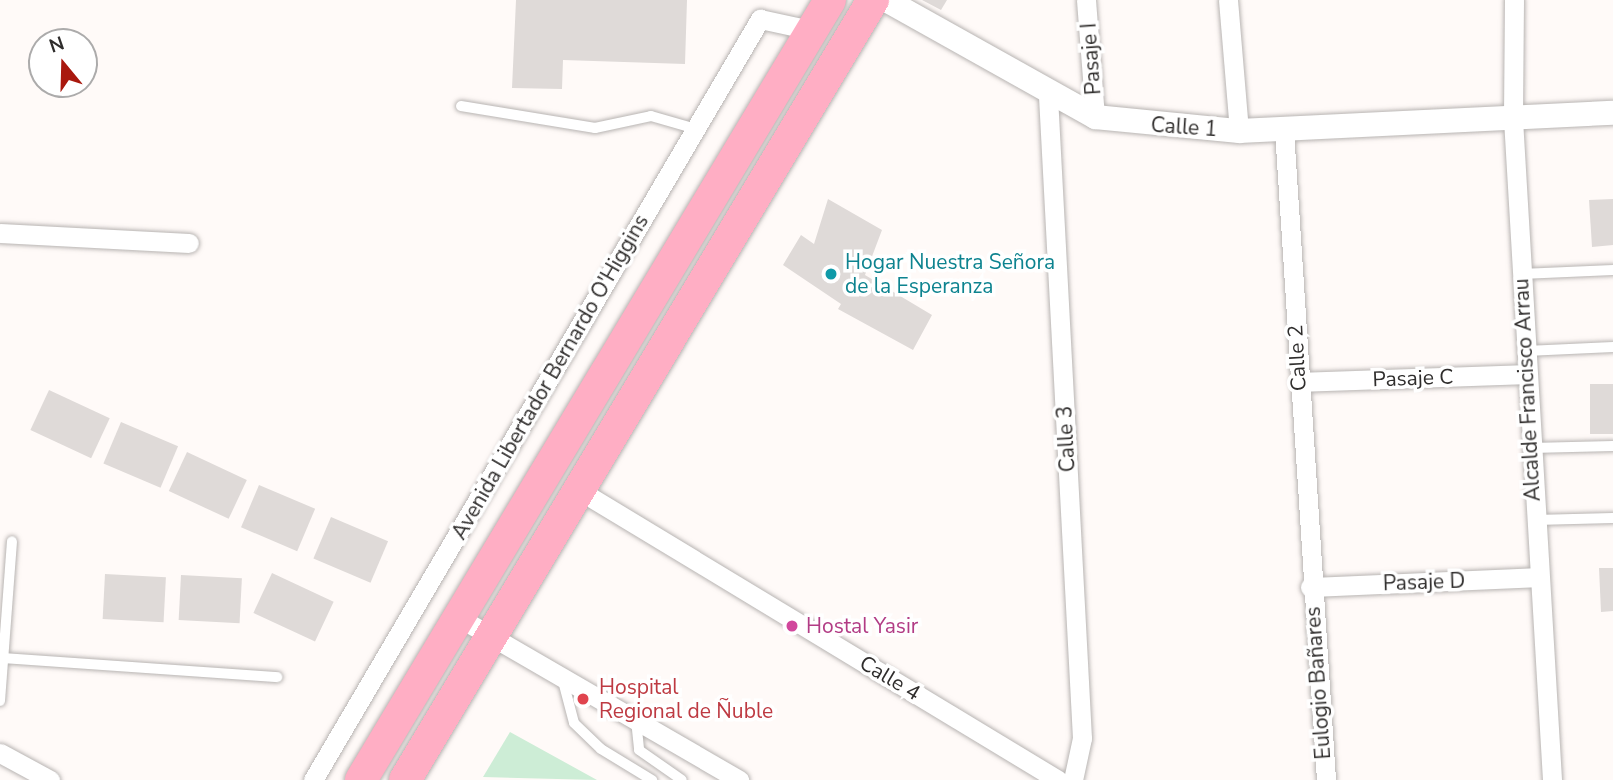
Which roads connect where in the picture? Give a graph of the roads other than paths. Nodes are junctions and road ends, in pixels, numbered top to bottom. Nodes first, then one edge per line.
1 (830, 0) edge
2 (873, 0) edge
3 (886, 0) edge
4 (1086, 0) edge
5 (1228, 0) edge
6 (1512, 1) edge
7 (811, 30) junction
8 (1048, 96) junction
9 (461, 106) dead end
10 (1613, 113) edge
11 (1095, 117) junction
12 (1513, 119) junction
13 (695, 129) junction
14 (1284, 130) junction
15 (1239, 131) junction
16 (0, 233) edge
17 (188, 243) dead end
18 (1613, 270) edge
19 (1521, 274) junction
20 (1613, 347) edge
21 (1525, 351) junction
22 (1527, 374) junction
23 (1299, 382) junction
24 (1613, 446) edge
25 (1531, 448) junction
26 (577, 489) junction
27 (1613, 518) edge
28 (1534, 520) junction
29 (12, 541) dead end
30 (1537, 577) junction
31 (1310, 587) junction
32 (458, 617) junction
33 (491, 635) junction
34 (4, 657) junction
35 (277, 677) dead end
36 (562, 677) junction
37 (0, 701) edge
38 (636, 720) junction
39 (0, 753) edge
40 (50, 780) edge
41 (313, 780) edge
42 (361, 780) edge
43 (405, 780) edge
44 (652, 780) edge
45 (682, 780) edge
46 (739, 780) edge
47 (1058, 780) edge
48 (1073, 780) edge
49 (1326, 780) edge
50 (1552, 780) edge

1 - 7 main road, Avenida Libertador Bernardo O'Higgins
2 - 26 main road
3 - 8 street, Calle 1
4 - 11 street, Pasaje I
5 - 15 street
6 - 12 street, Alcalde Francisco Arrau
7 - 13 street, Avenida Libertador Bernardo O'Higgins
7 - 32 main road, Avenida Libertador Bernardo O'Higgins
8 - 11 street, Calle 1
8 - 48 street, Calle 3
9 - 13 lane
10 - 12 street, Calle 1
11 - 15 street, Calle 1
12 - 14 street, Calle 1
12 - 19 street, Alcalde Francisco Arrau
13 - 41 street, Avenida Libertador Bernardo O'Higgins
14 - 15 street, Calle 1
14 - 23 street, Calle 2
16 - 17 street
18 - 19 lane
19 - 21 street, Alcalde Francisco Arrau
20 - 21 lane
21 - 22 street, Alcalde Francisco Arrau
22 - 23 street, Pasaje C
22 - 25 street, Alcalde Francisco Arrau
23 - 31 street, Calle 2
24 - 25 lane
25 - 28 street, Alcalde Francisco Arrau
26 - 33 main road
26 - 47 street, Calle 4
27 - 28 lane
28 - 30 street, Alcalde Francisco Arrau
29 - 34 lane
30 - 31 street, Pasaje D
30 - 50 street, Alcalde Francisco Arrau
31 - 49 street, Eulogio Bañares
32 - 33 street
32 - 42 main road, Avenida Libertador Bernardo O'Higgins
33 - 36 street
33 - 43 main road
34 - 35 lane
34 - 37 lane
36 - 38 street
36 - 44 lane
38 - 45 lane
38 - 46 street
39 - 40 street

